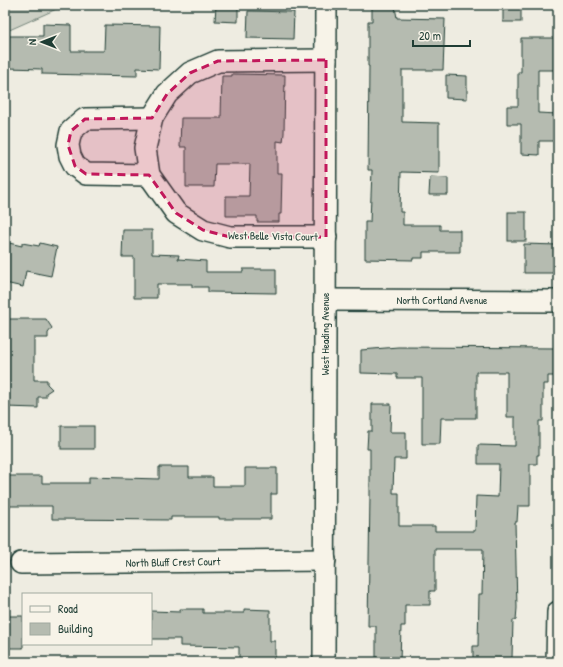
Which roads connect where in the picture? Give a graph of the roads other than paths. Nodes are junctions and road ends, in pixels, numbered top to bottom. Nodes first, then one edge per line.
1 (326, 5) edge
2 (326, 60) junction
3 (152, 118) junction
4 (149, 176) junction
5 (326, 237) junction
6 (325, 300) junction
7 (558, 300) edge
8 (325, 560) junction
9 (22, 564) dead end
10 (558, 612) edge
11 (324, 662) edge
12 (557, 662) edge

1 - 2 street, West Heading Avenue
2 - 3 street, West Belle Vista Court
2 - 5 street, West Heading Avenue
3 - 4 street, West Belle Vista Court
3 - 4 street
4 - 5 street, West Belle Vista Court
5 - 6 street, West Heading Avenue
6 - 7 street, North Cortland Avenue
6 - 8 street, West Heading Avenue
8 - 9 street, North Bluff Crest Court
8 - 11 street, West Heading Avenue
10 - 12 street

